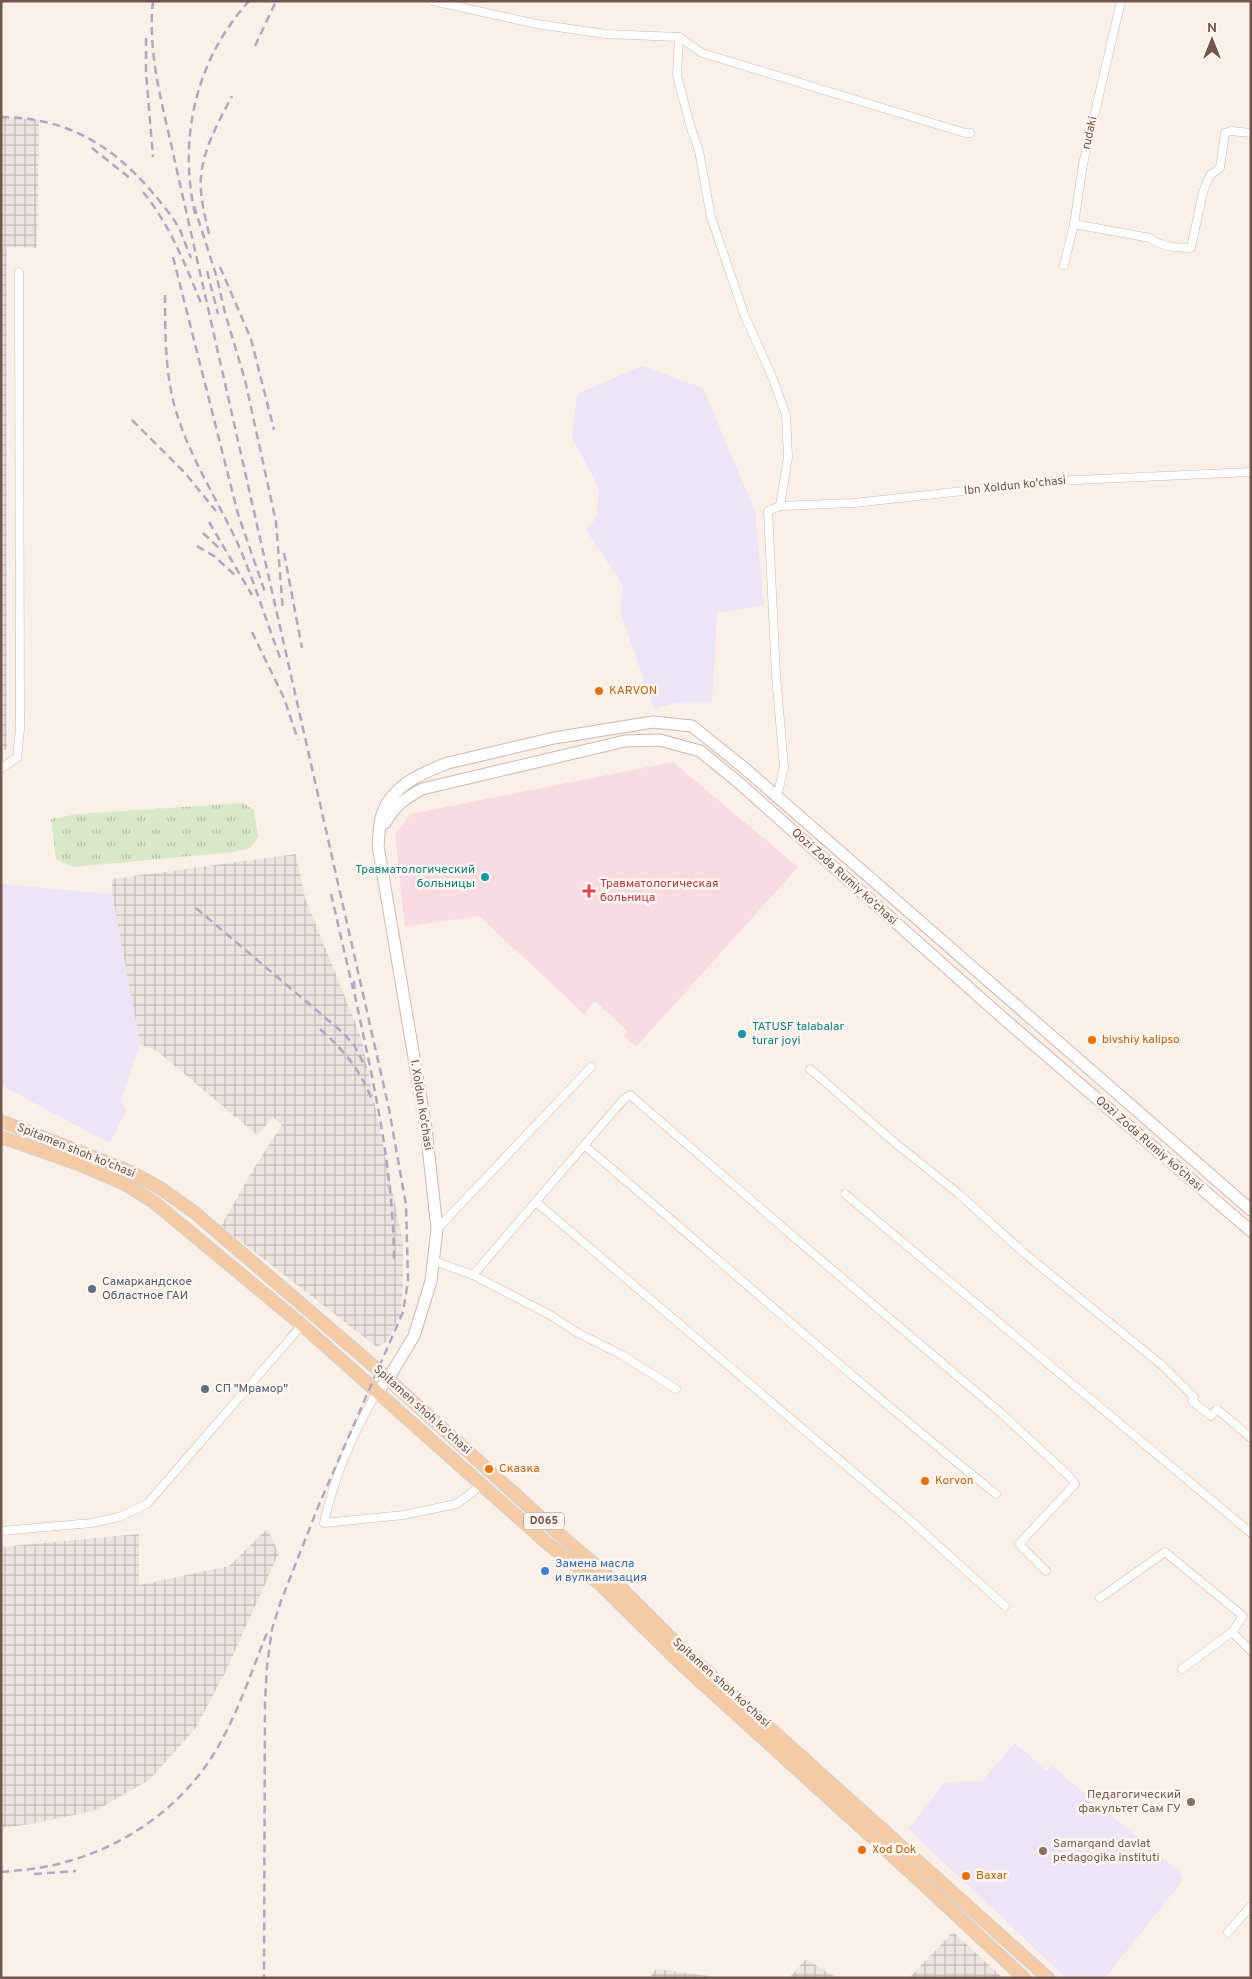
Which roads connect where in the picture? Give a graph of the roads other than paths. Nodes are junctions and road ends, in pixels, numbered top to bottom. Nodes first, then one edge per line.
1 (433, 1) edge
2 (1121, 1) edge
3 (679, 37) junction
4 (970, 133) dead end
5 (1251, 133) edge
6 (1074, 224) junction
7 (1064, 265) dead end
8 (19, 272) dead end
9 (1251, 472) edge
10 (780, 506) junction
11 (1, 768) edge
12 (777, 797) junction
13 (386, 806) joint
14 (379, 833) junction
15 (591, 1067) dead end
16 (810, 1069) dead end
17 (1, 1121) edge
18 (1, 1137) edge
19 (585, 1146) junction
20 (845, 1194) dead end
21 (536, 1202) junction
22 (1251, 1210) edge
23 (437, 1229) junction
24 (1251, 1231) edge
25 (434, 1261) junction
26 (473, 1275) junction
27 (302, 1325) junction
28 (388, 1379) junction
29 (676, 1389) dead end
30 (377, 1392) junction
31 (1251, 1438) edge
32 (481, 1482) junction
33 (996, 1494) dead end
34 (1, 1531) edge
35 (1251, 1533) edge
36 (1046, 1571) dead end
37 (1100, 1598) dead end
38 (1005, 1606) dead end
39 (1232, 1632) junction
40 (1251, 1651) edge
41 (1182, 1669) dead end
42 (1251, 1906) edge
43 (1228, 1932) dead end
44 (1024, 1978) edge
45 (1048, 1978) edge

1 - 3 street
2 - 6 street, rudaki
3 - 4 street
3 - 10 street
5 - 6 street
6 - 7 street, rudaki
8 - 11 street
9 - 10 street, Ibn Xoldun ko'chasi
10 - 12 street
12 - 13 street, Qozi Zoda Rumiy ko'chasi
12 - 22 street, Qozi Zoda Rumiy ko'chasi
13 - 14 street, I. Xoldun ko'chasi
14 - 23 street, I. Xoldun ko'chasi
14 - 24 street, Qozi Zoda Rumiy ko'chasi
15 - 23 street
16 - 31 street
17 - 28 main road, Spitamen shoh ko'chasi / D065
18 - 27 main road, Spitamen shoh ko'chasi / D065
19 - 21 street
19 - 33 street
19 - 36 street
20 - 35 street
21 - 26 street
21 - 38 street
23 - 25 street, I. Xoldun ko'chasi
25 - 26 street
25 - 28 street, I. Xoldun ko'chasi
26 - 29 street
27 - 30 main road, Spitamen shoh ko'chasi / D065
27 - 34 street
28 - 30 street, I. Xoldun ko'chasi
28 - 45 main road, Spitamen shoh ko'chasi / D065
30 - 32 main road, Spitamen shoh ko'chasi / D065
30 - 32 street
32 - 44 main road, Spitamen shoh ko'chasi / D065
37 - 39 street
39 - 40 street
39 - 41 street
42 - 43 street

